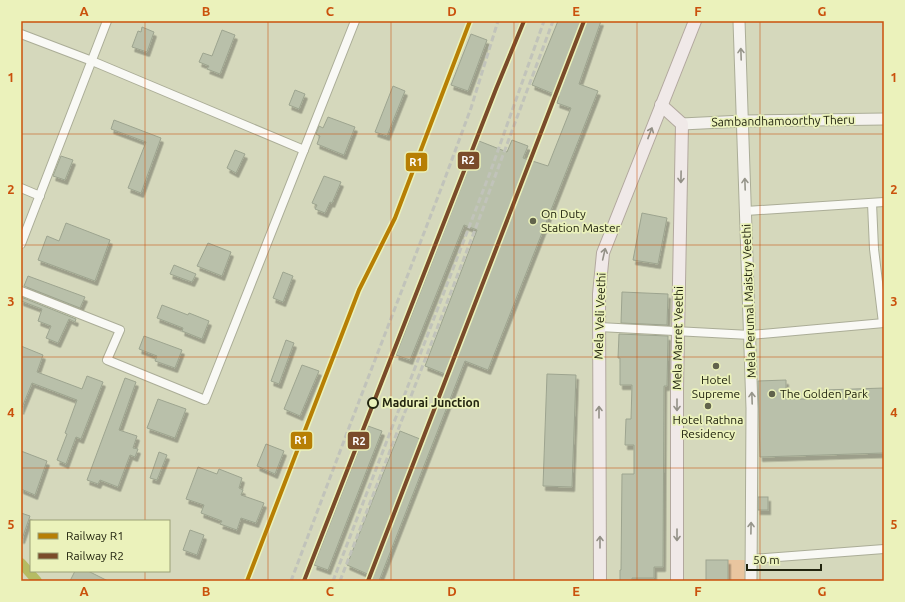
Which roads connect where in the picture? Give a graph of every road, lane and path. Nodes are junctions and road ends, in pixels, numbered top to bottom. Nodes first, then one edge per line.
1 (107, 21) edge
2 (355, 21) edge
3 (694, 21) edge
4 (739, 21) edge
5 (21, 34) edge
6 (92, 61) junction
7 (661, 105) junction
8 (884, 119) edge
9 (743, 121) junction
10 (682, 124) junction
11 (304, 150) junction
12 (21, 188) edge
13 (40, 196) junction
14 (884, 202) edge
15 (872, 203) junction
16 (746, 211) junction
17 (21, 244) edge
18 (21, 291) edge
19 (884, 323) edge
20 (599, 327) junction
21 (678, 331) junction
22 (750, 335) junction
23 (884, 549) edge
24 (751, 559) junction
25 (600, 581) edge
26 (677, 581) edge
27 (751, 581) edge

1 - 6 street
2 - 11 street
3 - 7 main road, Mela Veli Veethi
9 -> 4 street, Mela Perumal Maistry Veethi
5 - 6 street
6 - 11 street
6 - 13 street
7 - 10 main road
20 -> 7 main road, Mela Veli Veethi
8 - 9 street, Sambandhamoorthy Theru
9 - 10 street, Sambandhamoorthy Theru
16 -> 9 street, Mela Perumal Maistry Veethi
10 -> 21 main road, Mela Marret Veethi
11 - 18 street
12 - 13 street
13 - 17 street
14 - 15 street
15 - 16 street
15 - 19 street
16 - 22 street, Mela Perumal Maistry Veethi
19 - 22 street
20 - 21 street
25 -> 20 main road, Mela Veli Veethi
21 - 22 street
21 -> 26 main road, Mela Marret Veethi
24 -> 22 street, Mela Perumal Maistry Veethi
23 - 24 street
24 - 27 street, Mela Perumal Maistry Veethi

